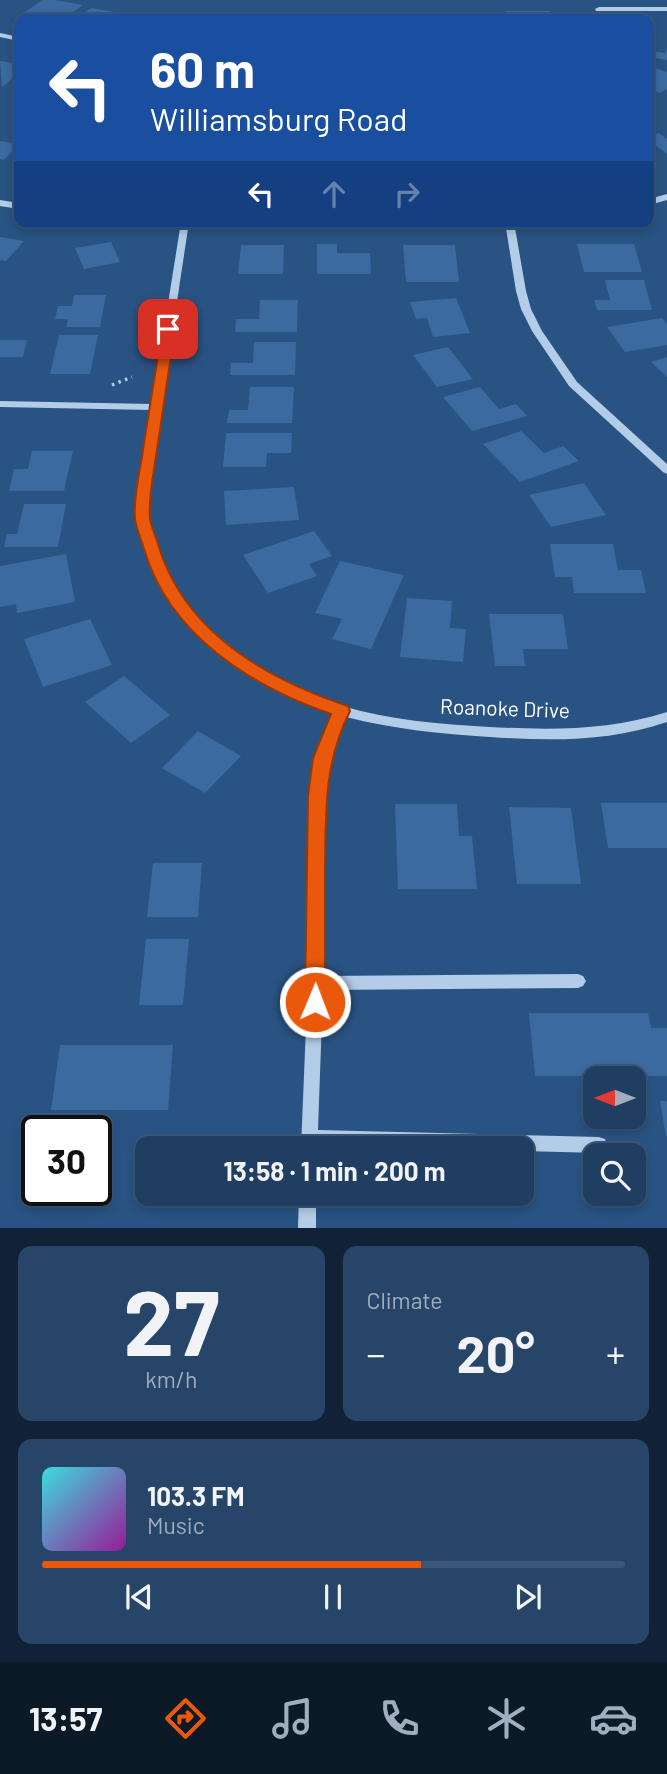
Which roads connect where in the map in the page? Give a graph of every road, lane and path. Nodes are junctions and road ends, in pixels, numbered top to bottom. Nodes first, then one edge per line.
1 (597, 4) edge
2 (667, 9) edge
3 (184, 228) edge
4 (510, 228) edge
5 (0, 404) edge
6 (157, 407) junction
7 (667, 470) edge
8 (342, 711) junction
9 (667, 717) edge
10 (578, 981) dead end
11 (315, 983) junction
12 (309, 1136) edge
13 (534, 1145) edge
14 (583, 1145) edge
15 (308, 1206) edge
16 (307, 1228) edge

1 - 2 street
3 - 6 street, Roanoke Drive
4 - 7 street
5 - 6 street
6 - 8 street, Roanoke Drive
8 - 9 street, Roanoke Drive
8 - 11 street
10 - 11 lane
11 - 12 street
13 - 14 street
15 - 16 street

